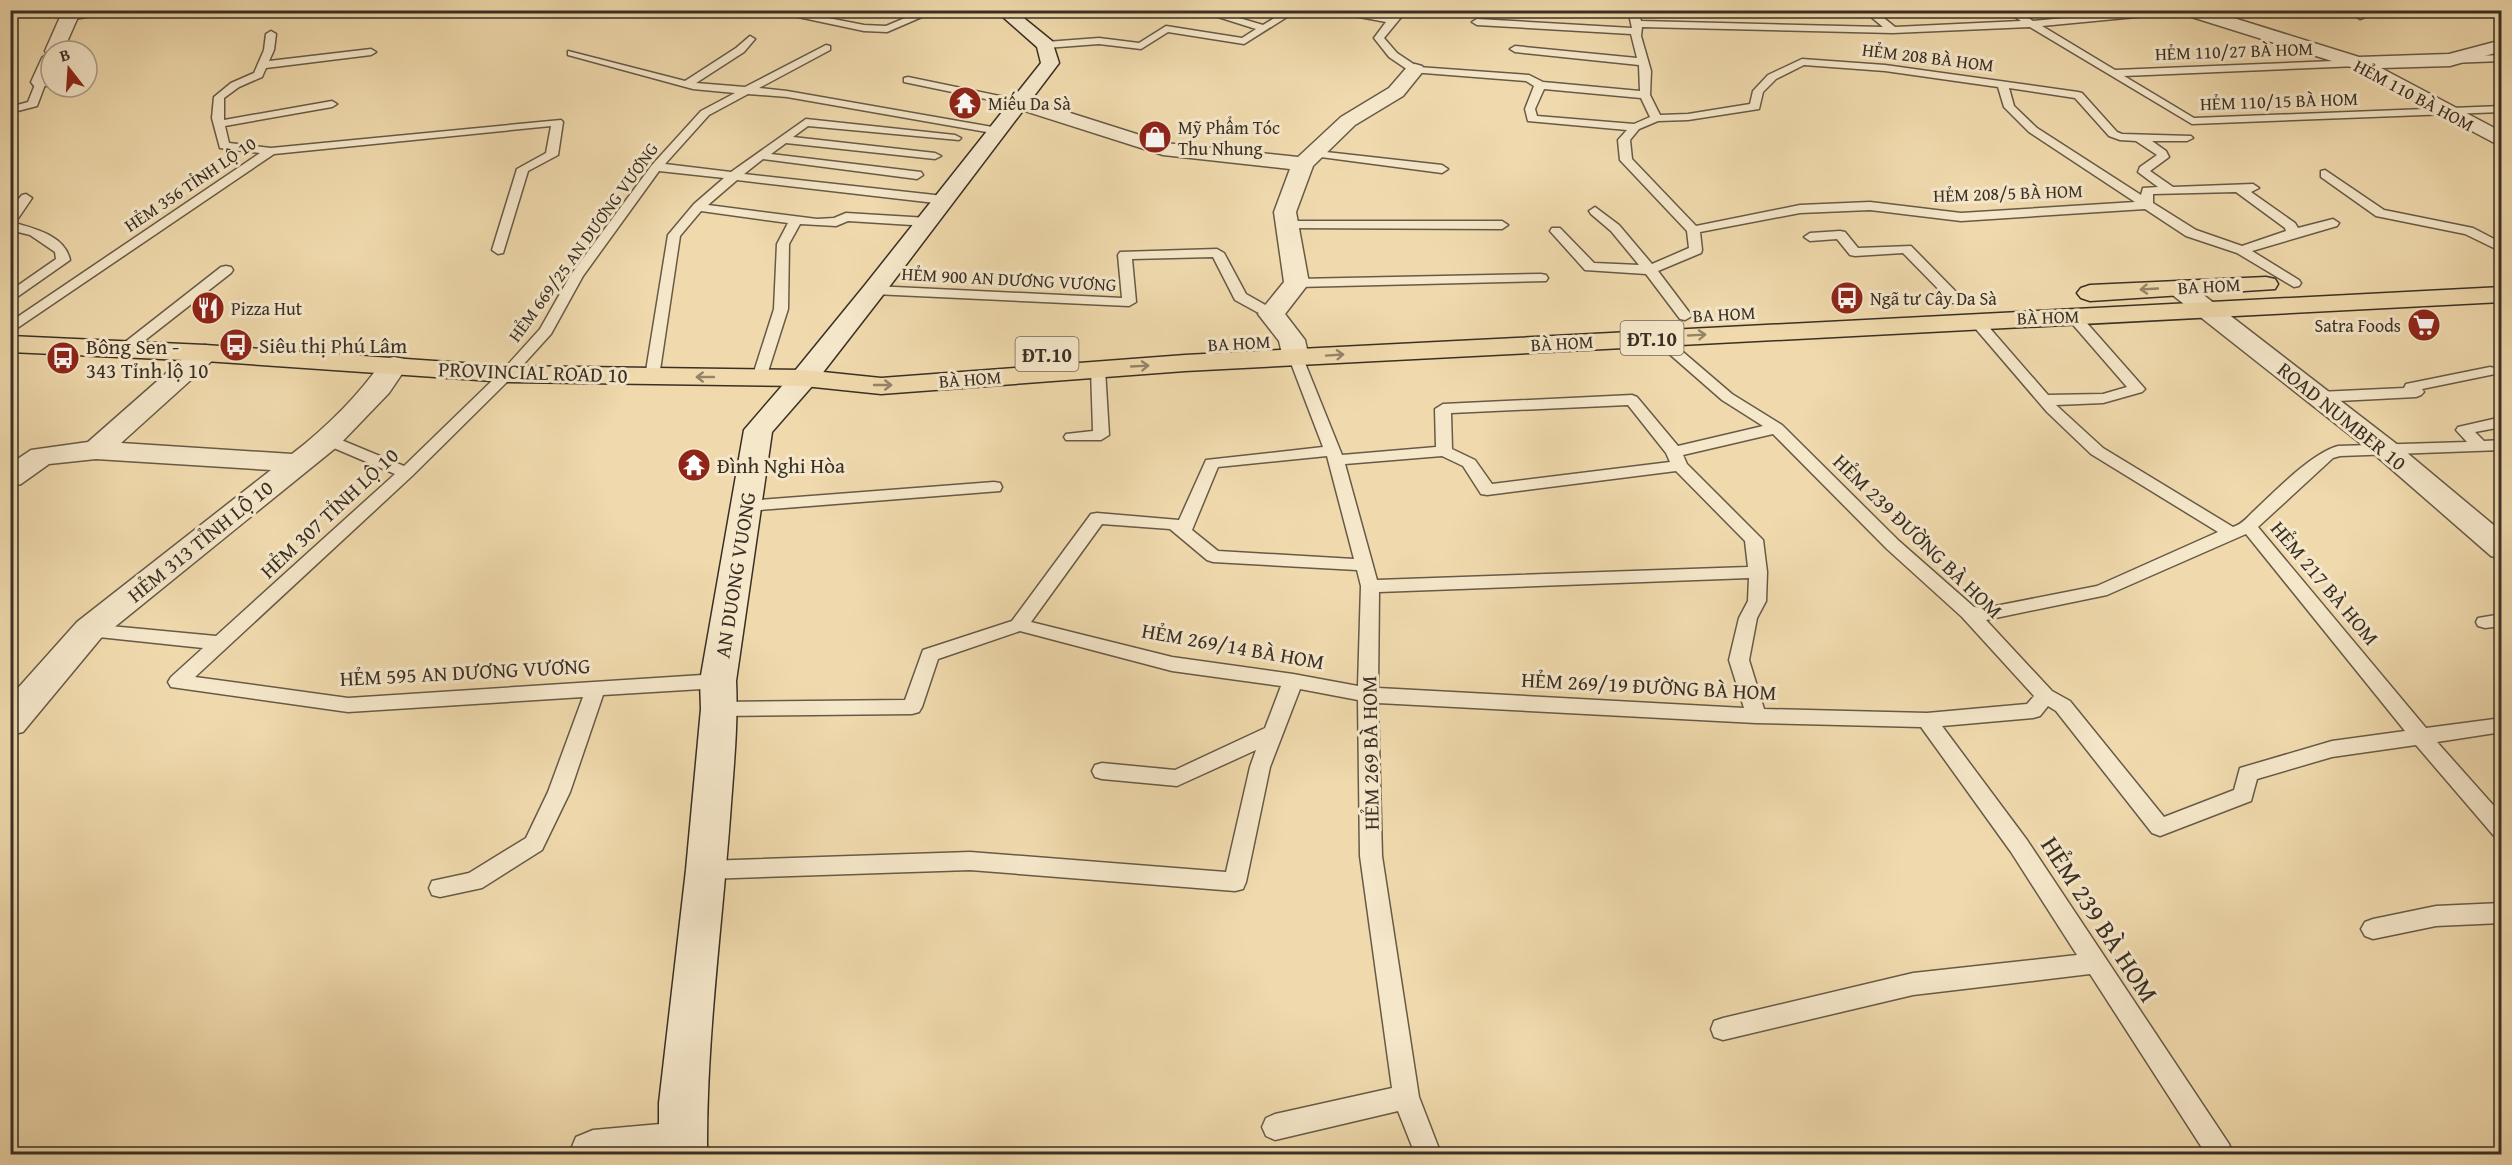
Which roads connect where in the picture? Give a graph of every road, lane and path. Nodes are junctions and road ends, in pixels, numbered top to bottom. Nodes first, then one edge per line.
1 (122, 10) edge
2 (769, 10) edge
3 (934, 10) edge
4 (1035, 10) edge
5 (1200, 10) edge
6 (1294, 10) edge
7 (1326, 10) edge
8 (1402, 10) edge
9 (1633, 10) edge
10 (1867, 10) edge
11 (2009, 10) edge
12 (2178, 10) edge
13 (2188, 10) edge
14 (2378, 10) edge
15 (1007, 13) edge
16 (69, 14) edge
17 (2360, 16) dead end
18 (1392, 20) junction
19 (1477, 22) dead end
20 (2030, 24) junction
21 (864, 28) junction
22 (1263, 28) junction
23 (1637, 28) junction
24 (1893, 30) junction
25 (271, 34) dead end
26 (59, 39) edge
27 (750, 39) dead end
28 (845, 39) dead end
29 (1046, 45) junction
30 (2502, 45) edge
31 (826, 48) dead end
32 (1515, 49) dead end
33 (371, 52) dead end
34 (572, 53) dead end
35 (2502, 58) edge
36 (2450, 60) junction
37 (1644, 62) junction
38 (2358, 63) junction
39 (262, 65) junction
40 (1415, 70) junction
41 (2112, 73) junction
42 (908, 80) dead end
43 (687, 84) junction
44 (2002, 84) junction
45 (1540, 85) junction
46 (39, 88) edge
47 (747, 92) junction
48 (1646, 95) junction
49 (1019, 103) junction
50 (332, 104) dead end
51 (2502, 109) edge
52 (10, 110) edge
53 (2448, 112) junction
54 (1656, 118) junction
55 (219, 124) junction
56 (969, 125) junction
57 (1635, 127) junction
58 (998, 130) junction
59 (955, 138) junction
60 (2139, 138) junction
61 (2187, 138) dead end
62 (784, 139) junction
63 (2502, 141) edge
64 (271, 151) junction
65 (763, 156) junction
66 (935, 156) junction
67 (1310, 159) junction
68 (656, 167) junction
69 (1442, 169) dead end
70 (735, 174) junction
71 (2325, 174) dead end
72 (916, 175) junction
73 (2238, 188) junction
74 (2253, 188) dead end
75 (2170, 190) junction
76 (897, 195) junction
77 (26, 198) dead end
78 (944, 200) junction
79 (2147, 205) junction
80 (698, 207) junction
81 (1595, 211) dead end
82 (10, 221) edge
83 (795, 221) junction
84 (928, 222) junction
85 (2334, 223) dead end
86 (1288, 225) junction
87 (1502, 225) dead end
88 (10, 226) edge
89 (1693, 230) junction
90 (1556, 231) dead end
91 (2293, 233) junction
92 (1810, 237) dead end
93 (2502, 248) edge
94 (498, 250) dead end
95 (2242, 250) junction
96 (226, 270) dead end
97 (1650, 270) junction
98 (2502, 273) edge
99 (1541, 278) dead end
100 (1297, 283) junction
101 (2294, 283) junction
102 (2179, 288) junction
103 (874, 290) junction
104 (2502, 294) edge
105 (10, 298) edge
106 (1957, 300) junction
107 (2207, 310) junction
108 (1271, 314) junction
109 (1685, 316) junction
110 (2073, 316) junction
111 (1976, 321) junction
112 (10, 329) edge
113 (1657, 337) junction
114 (10, 344) edge
115 (125, 349) junction
116 (1294, 349) junction
117 (205, 353) junction
118 (394, 365) junction
119 (1098, 369) junction
120 (2490, 371) dead end
121 (507, 374) junction
122 (652, 377) junction
123 (759, 378) junction
124 (804, 378) junction
125 (2319, 397) junction
126 (2044, 400) junction
127 (2502, 422) edge
128 (1776, 428) junction
129 (1072, 437) dead end
130 (328, 441) junction
131 (2478, 444) junction
132 (2502, 445) edge
133 (2384, 448) junction
134 (96, 450) junction
135 (1444, 451) junction
136 (1334, 456) junction
137 (1677, 459) junction
138 (299, 463) junction
139 (406, 473) junction
140 (10, 478) edge
141 (994, 487) dead end
142 (747, 506) junction
143 (2249, 526) junction
144 (1183, 531) junction
145 (2231, 533) junction
146 (2502, 549) edge
147 (1363, 565) junction
148 (1758, 572) junction
149 (1370, 586) junction
150 (1969, 613) junction
151 (1019, 625) junction
152 (89, 630) junction
153 (220, 643) junction
154 (1293, 681) junction
155 (178, 682) joint
156 (595, 690) junction
157 (718, 695) junction
158 (1368, 695) junction
159 (2045, 696) junction
160 (1756, 716) junction
161 (1927, 720) junction
162 (10, 722) edge
163 (2502, 725) edge
164 (1273, 733) junction
165 (2421, 737) junction
166 (1102, 771) dead end
167 (2502, 830) edge
168 (706, 870) junction
169 (440, 888) dead end
170 (2502, 913) edge
171 (2373, 928) dead end
172 (2095, 963) junction
173 (1724, 1029) dead end
174 (1406, 1097) junction
175 (1275, 1127) dead end
176 (683, 1150) edge
177 (2220, 1154) edge
178 (593, 1155) edge
179 (1428, 1155) edge

1 - 16 lane
2 - 21 lane
3 - 21 lane
4 - 15 lane
5 - 22 lane
6 - 22 lane
7 - 18 lane
8 - 18 lane
9 - 23 lane
10 - 24 lane
11 - 20 lane, HẺM 110/15 BÀ HOM
12 - 20 lane
13 - 38 street, HẺM 110 BÀ HOM
14 - 17 lane
15 - 29 street
16 - 26 street
18 - 40 lane
19 - 23 lane
20 - 24 lane
20 - 41 lane, HẺM 110/15 BÀ HOM
21 - 28 lane
22 - 29 lane
23 - 24 lane
23 - 37 lane
25 - 39 lane
27 - 43 lane
29 - 49 street, AN DUONG VUONG
30 - 36 street
31 - 47 lane, HẺM 669/25 AN DƯƠNG VƯƠNG
32 - 37 lane
33 - 39 lane
34 - 43 lane
35 - 36 lane
36 - 38 street
37 - 48 lane
38 - 41 lane, HẺM 110/27 BÀ HOM
38 - 53 street, HẺM 110 BÀ HOM
39 - 55 lane
40 - 45 lane
40 - 67 street
41 - 53 lane, HẺM 110/15 BÀ HOM
42 - 49 lane
43 - 47 lane
44 - 54 lane, HẺM 208 BÀ HOM
44 - 60 lane
44 - 79 lane, HẺM 208 BÀ HOM
45 - 48 lane
45 - 57 lane
46 - 52 lane
47 - 56 lane
47 - 68 lane, HẺM 669/25 AN DƯƠNG VƯƠNG
48 - 54 lane
49 - 58 street, AN DUONG VUONG
49 - 67 street
50 - 55 lane
51 - 53 lane, HẺM 110/15 BÀ HOM
53 - 63 street, HẺM 110 BÀ HOM
54 - 57 lane
55 - 64 lane
56 - 58 lane
56 - 59 lane
57 - 89 lane
58 - 78 street, AN DUONG VUONG
59 - 62 lane
59 - 66 lane
60 - 61 lane
60 - 75 lane
62 - 65 lane
62 - 66 lane
64 - 94 lane, HẺM 356 TỈNH LỘ 10
64 - 112 lane, HẺM 356 TỈNH LỘ 10
65 - 70 lane
65 - 72 lane
66 - 72 lane
67 - 69 lane
67 - 86 street
68 - 70 lane
68 - 121 lane, HẺM 669/25 AN DƯƠNG VƯƠNG
70 - 76 lane
70 - 80 lane
71 - 93 lane
72 - 76 lane
73 - 74 lane
73 - 75 lane
73 - 91 lane
75 - 79 lane
76 - 78 lane
77 - 82 lane
78 - 84 street, AN DUONG VUONG
79 - 89 lane, HẺM 208/5 BÀ HOM
79 - 95 lane, HẺM 208 BÀ HOM
80 - 83 lane
80 - 122 lane
81 - 97 lane
83 - 84 lane
83 - 123 lane
84 - 103 street, AN DUONG VUONG
85 - 91 lane
86 - 87 lane
86 - 100 street
88 - 105 lane
89 - 97 lane
90 - 97 lane
91 - 95 lane
92 - 106 lane
95 - 101 lane, HẺM 208 BÀ HOM
96 - 115 lane
97 - 109 lane
98 - 101 main road, BA HOM / ĐT.10
99 - 100 lane
100 - 108 street
101 - 102 main road, BA HOM / ĐT.10
102 -> 106 main road, BA HOM / ĐT.10
102 - 107 street, ROAD NUMBER 10
103 - 108 lane, HẺM 900 AN DƯƠNG VƯƠNG
103 - 124 street, AN DUONG VUONG
104 - 107 main road, BÀ HOM / ĐT.10
106 - 109 main road, BA HOM / ĐT.10
107 - 110 main road, BÀ HOM / ĐT.10
107 - 125 street, ROAD NUMBER 10
108 - 116 street
109 - 116 main road, BA HOM / ĐT.10
110 - 111 main road, BÀ HOM / ĐT.10
110 - 126 lane
113 -> 111 main road, BÀ HOM / ĐT.10
111 - 126 lane
116 -> 113 main road, BÀ HOM / ĐT.10
113 - 128 lane, HẺM 239 ĐƯỜNG BÀ HOM
114 - 115 main road, PROVINCIAL ROAD 10 / ĐT.10
115 - 117 main road, PROVINCIAL ROAD 10 / ĐT.10
119 -> 116 main road, BÀ HOM / ĐT.10
116 - 124 main road, BA HOM / ĐT.10
116 - 136 lane, HẺM 269 BÀ HOM
117 - 118 main road, PROVINCIAL ROAD 10 / ĐT.10
117 - 134 street
118 - 121 main road, PROVINCIAL ROAD 10 / ĐT.10
118 - 130 street, HẺM 313 TỈNH LỘ 10
124 -> 119 main road, BÀ HOM / ĐT.10
119 - 129 lane
120 - 125 lane
121 - 122 main road, PROVINCIAL ROAD 10 / ĐT.10
121 - 139 lane, HẺM 307 TỈNH LỘ 10
123 -> 122 main road, PROVINCIAL ROAD 10 / ĐT.10
123 - 124 main road, PROVINCIAL ROAD 10 / ĐT.10
124 - 142 street, AN DUONG VUONG
125 - 133 street, ROAD NUMBER 10
126 - 145 lane
127 - 131 lane
128 - 137 lane
128 - 150 lane, HẺM 239 ĐƯỜNG BÀ HOM
130 - 138 street, HẺM 313 TỈNH LỘ 10
130 - 139 lane
131 - 132 lane
131 - 133 lane
133 - 143 lane
133 - 146 street, ROAD NUMBER 10
134 - 138 street
134 - 140 street
135 - 136 lane
135 - 137 lane
135 - 137 lane
136 - 144 lane
136 - 147 lane, HẺM 269 BÀ HOM
137 - 148 lane
138 - 152 street, HẺM 313 TỈNH LỘ 10
139 - 153 lane, HẺM 307 TỈNH LỘ 10
141 - 142 lane
142 - 157 street, AN DUONG VUONG
143 - 145 lane, HẺM 217 BÀ HOM
143 - 165 lane, HẺM 217 BÀ HOM
144 - 147 lane
144 - 151 lane
145 - 150 lane, HẺM 217 BÀ HOM
147 - 149 lane, HẺM 269 BÀ HOM
148 - 149 lane
148 - 160 lane
149 - 158 lane, HẺM 269 BÀ HOM
150 - 159 lane, HẺM 239 ĐƯỜNG BÀ HOM
151 - 154 lane, HẺM 269/14 BÀ HOM
151 - 157 lane, HẺM 595 AN DƯƠNG VƯƠNG
152 - 153 lane
152 - 162 street, HẺM 313 TỈNH LỘ 10
153 - 155 lane, HẺM 307 TỈNH LỘ 10
154 - 158 lane, HẺM 269/14 BÀ HOM
154 - 164 lane
155 - 156 lane, HẺM 595 AN DƯƠNG VƯƠNG
156 - 157 lane, HẺM 595 AN DƯƠNG VƯƠNG
156 - 169 lane
157 - 168 street, AN DUONG VUONG
158 - 160 lane, HẺM 269/19 ĐƯỜNG BÀ HOM
158 - 174 lane, HẺM 269 BÀ HOM
159 - 161 lane
159 - 165 lane, HẺM 239 ĐƯỜNG BÀ HOM
160 - 161 lane, HẺM 269/19 ĐƯỜNG BÀ HOM
161 - 172 lane, HẺM 239 BÀ HOM
163 - 165 lane
164 - 166 lane
164 - 168 lane
165 - 167 lane, HẺM 217 BÀ HOM
168 - 176 street, AN DUONG VUONG
170 - 171 lane
172 - 173 lane
172 - 177 lane, HẺM 239 BÀ HOM
174 - 175 lane
174 - 179 lane, HẺM 269 BÀ HOM
176 - 178 street

